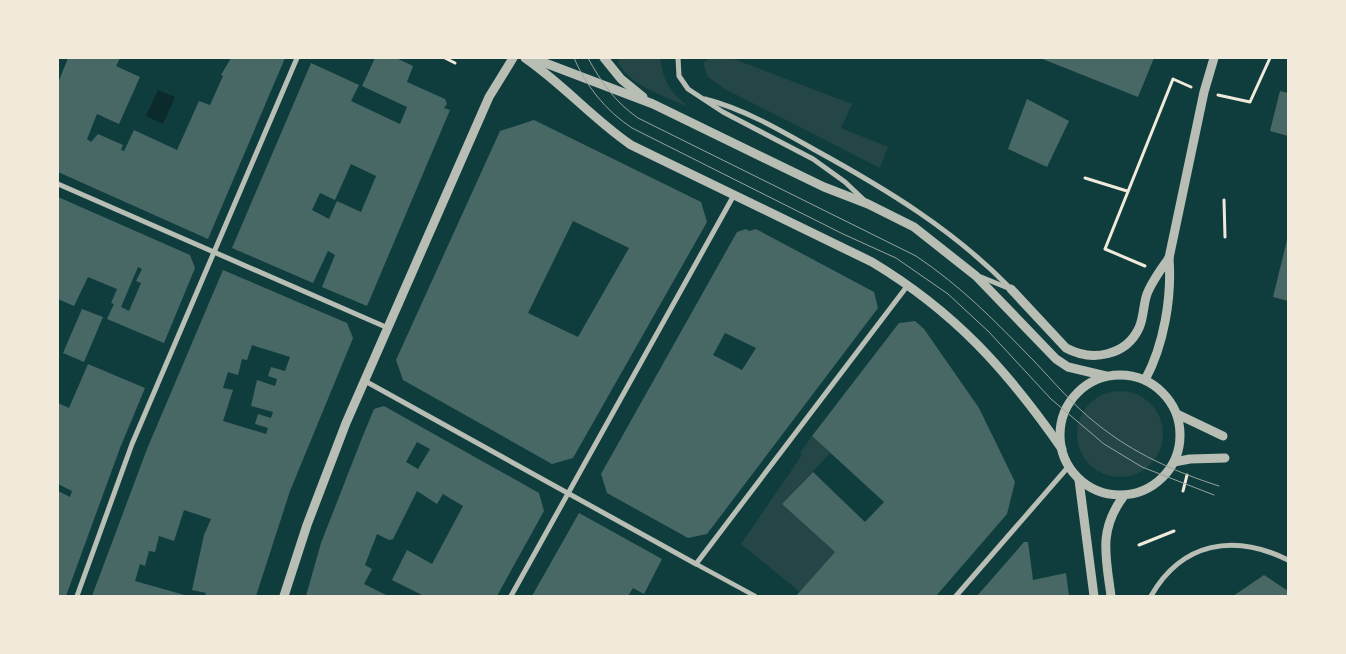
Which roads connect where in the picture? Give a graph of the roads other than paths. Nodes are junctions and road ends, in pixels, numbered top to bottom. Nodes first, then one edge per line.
1 (297, 58) edge
2 (513, 58) edge
3 (525, 58) edge
4 (532, 58) edge
5 (604, 58) edge
6 (678, 58) edge
7 (1214, 58) edge
8 (705, 99) junction
9 (653, 104) junction
10 (58, 184) edge
11 (734, 195) junction
12 (868, 204) junction
13 (214, 252) junction
14 (1169, 258) junction
15 (976, 276) junction
16 (909, 284) junction
17 (1011, 289) junction
18 (388, 328) junction
19 (1106, 376) junction
20 (1145, 380) junction
21 (365, 381) junction
22 (1176, 414) junction
23 (1223, 436) dead end
24 (1062, 449) junction
25 (1225, 458) dead end
26 (1174, 462) junction
27 (1069, 466) junction
28 (1079, 480) junction
29 (568, 493) junction
30 (1124, 497) junction
31 (1288, 560) edge
32 (696, 564) junction
33 (77, 596) edge
34 (284, 596) edge
35 (511, 596) edge
36 (755, 596) edge
37 (956, 596) edge
38 (1094, 596) edge
39 (1110, 596) edge
40 (1151, 596) edge

1 - 13 street
2 - 18 street
3 - 11 street
4 - 9 street
5 - 9 street
6 - 8 street
7 - 14 street
8 - 12 street
8 - 17 street
9 - 12 street
10 - 13 street
11 - 16 street
11 - 29 street
12 - 15 street
13 - 18 street
13 - 33 street
14 - 17 street
14 - 20 street
15 - 17 street
15 - 19 street
16 - 24 street
16 - 32 street
18 - 21 street
19 - 20 street
19 - 24 street
20 - 22 street
21 - 29 street
21 - 34 street
22 - 23 street
22 - 26 street
24 - 27 street
25 - 26 street
26 - 30 street
27 - 28 street
27 - 37 street
28 - 30 street
28 - 38 street
29 - 32 street
29 - 35 street
30 - 39 street
31 - 40 street
32 - 36 street

